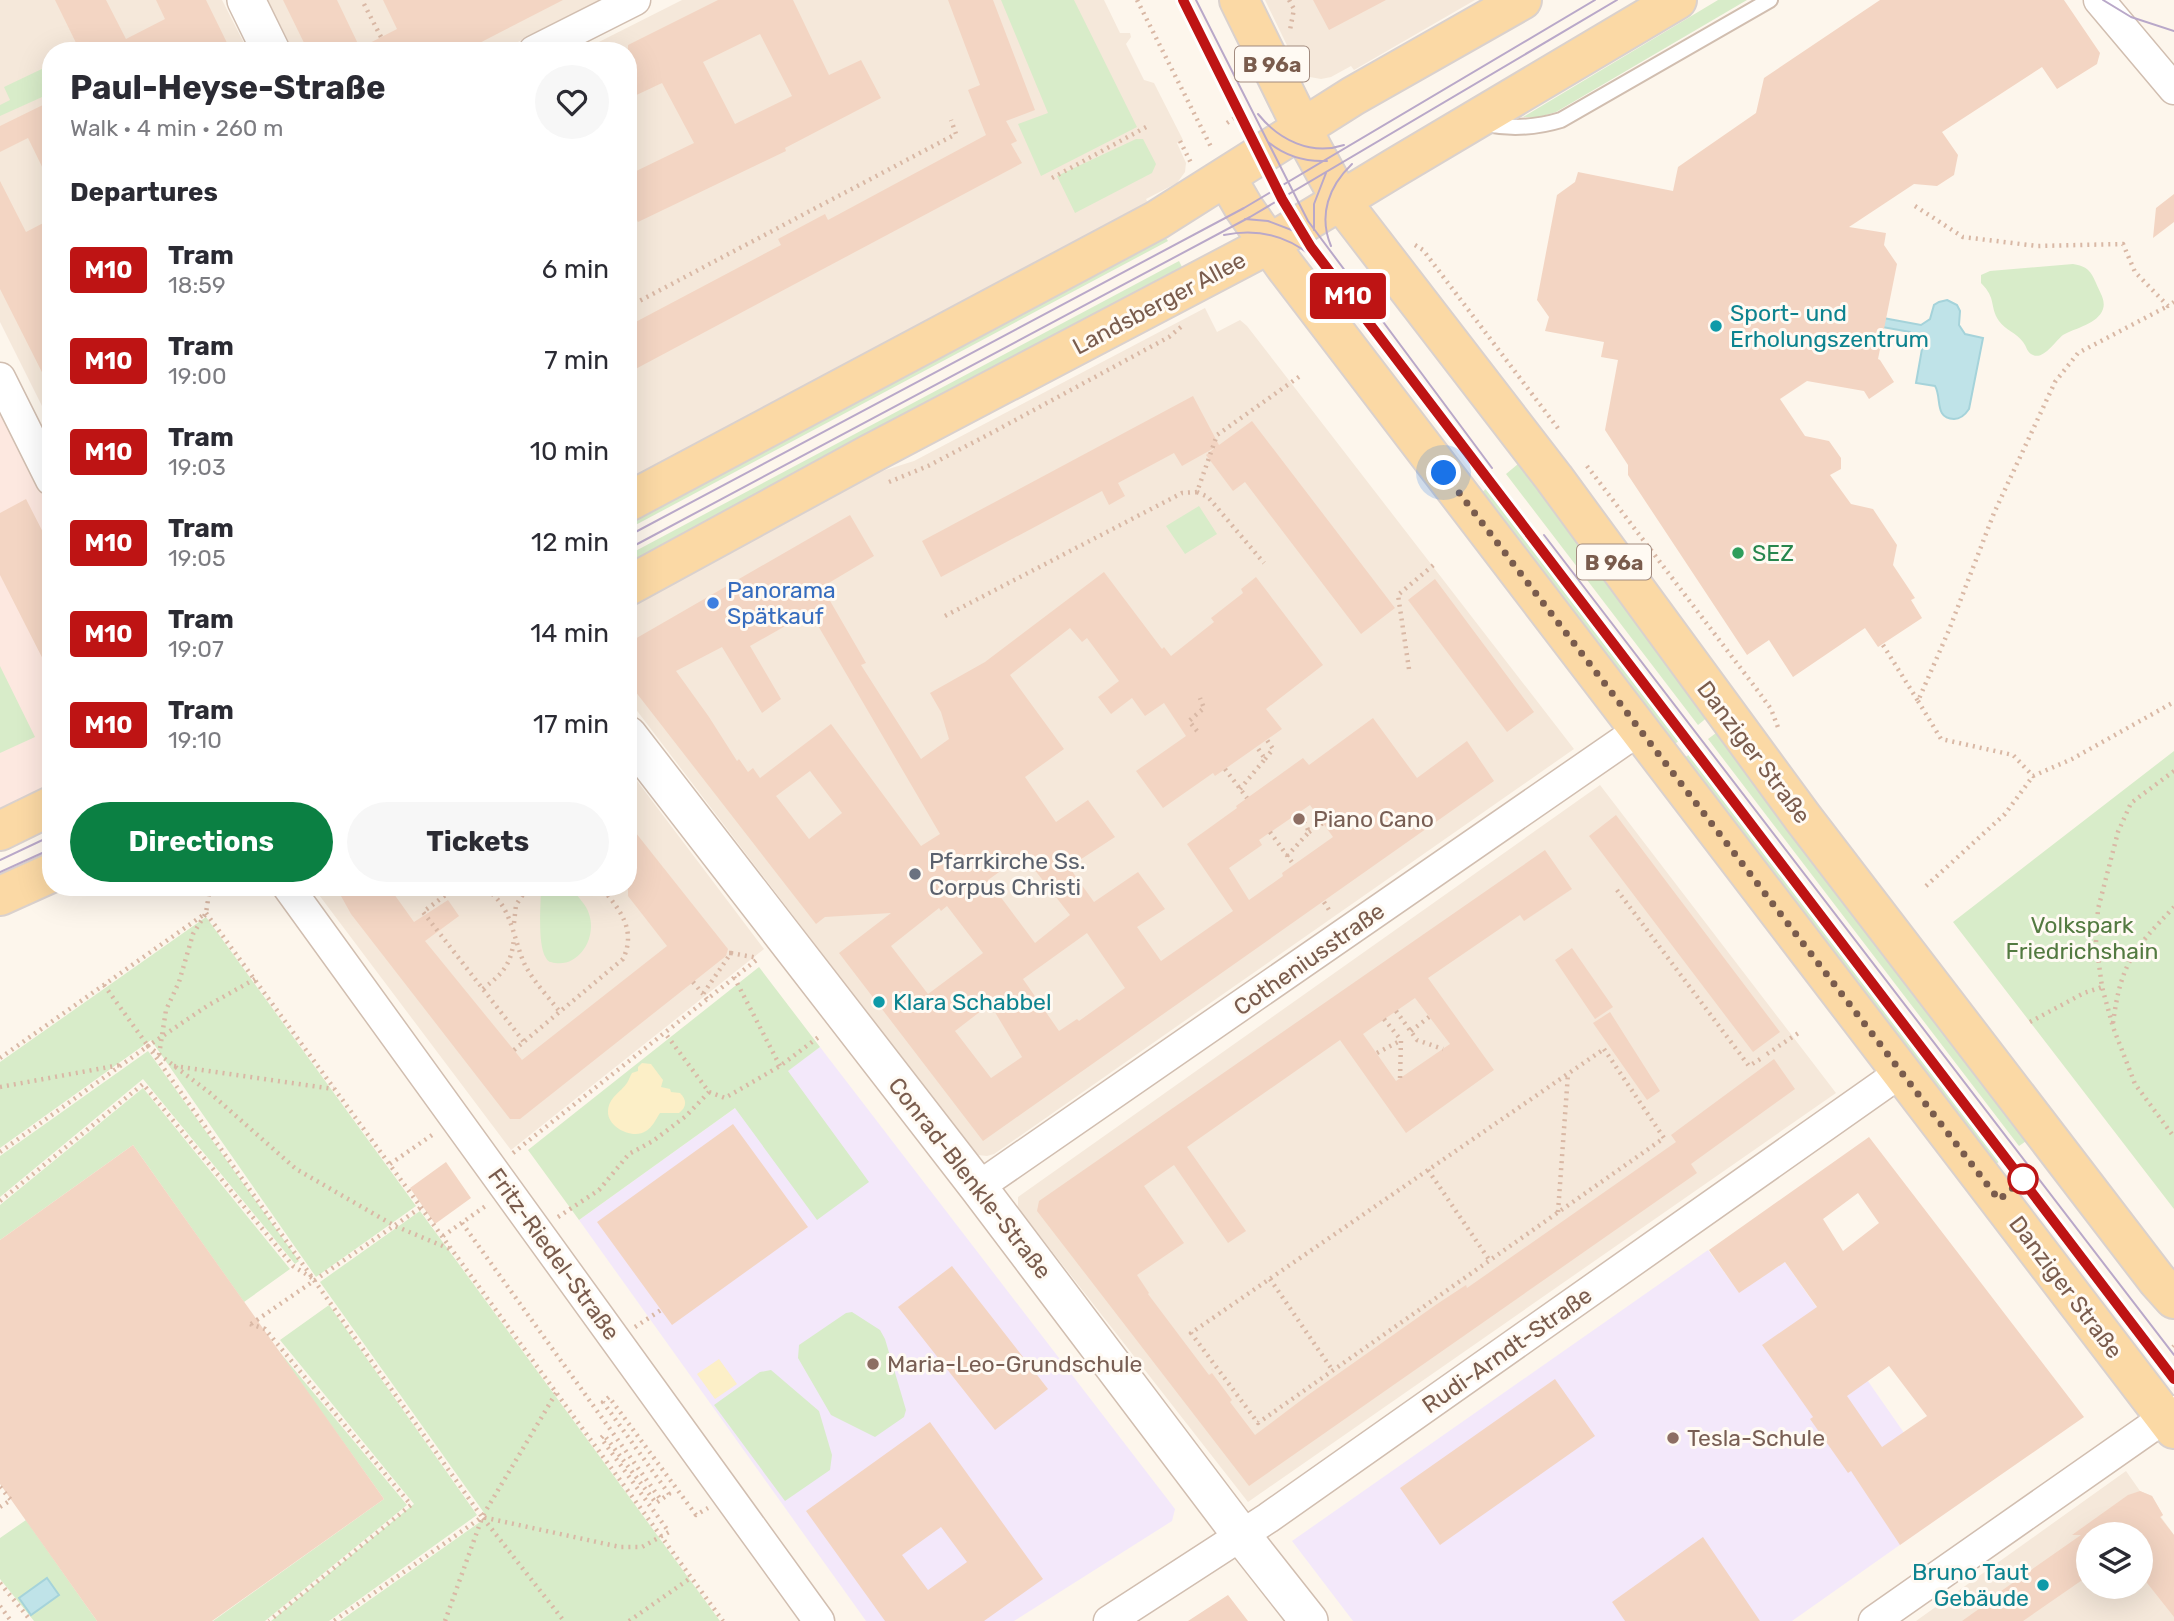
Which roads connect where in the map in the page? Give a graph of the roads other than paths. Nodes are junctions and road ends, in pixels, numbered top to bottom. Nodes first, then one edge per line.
1 (246, 0) edge
2 (635, 0) edge
3 (1240, 0) edge
4 (1522, 0) edge
5 (1678, 0) edge
6 (1770, 0) edge
7 (2099, 0) edge
8 (267, 42) edge
9 (552, 42) edge
10 (2174, 89) edge
11 (1474, 122) junction
12 (1302, 128) junction
13 (1226, 177) junction
14 (1341, 201) junction
15 (1269, 244) junction
16 (0, 378) edge
17 (42, 462) edge
18 (637, 497) edge
19 (637, 581) edge
20 (1639, 730) junction
21 (637, 747) edge
22 (42, 810) edge
23 (0, 831) edge
24 (42, 877) edge
25 (0, 896) edge
26 (296, 896) edge
27 (1901, 1072) junction
28 (978, 1187) junction
29 (2174, 1299) edge
30 (2171, 1419) edge
31 (1242, 1536) junction
32 (820, 1621) edge
33 (1109, 1621) edge
34 (1309, 1621) edge
35 (1874, 1621) edge

1 - 8 street
2 - 9 street
3 - 12 main road, B 96a
4 - 12 main road
5 - 11 main road, Landsberger Allee
6 - 11 lane
7 - 10 street
11 - 14 main road, Landsberger Allee
12 - 13 main road
12 - 14 main road, B 96a
13 - 15 main road, Danziger Straße
13 - 18 main road
14 - 15 main road, Landsberger Allee
14 - 29 main road, Danziger Straße / B 96a
15 - 19 main road, Landsberger Allee
15 - 20 main road, Danziger Straße
16 - 17 street
20 - 27 main road, Danziger Straße
20 - 28 street, Cotheniusstraße
21 - 28 street, Conrad-Blenkle-Straße
22 - 23 main road
24 - 25 main road
26 - 32 street, Fritz-Riedel-Straße
27 - 30 main road, Danziger Straße
27 - 31 street, Rudi-Arndt-Straße
28 - 31 street, Conrad-Blenkle-Straße
30 - 35 street
31 - 33 street, Rudi-Arndt-Straße
31 - 34 street, Conrad-Blenkle-Straße

